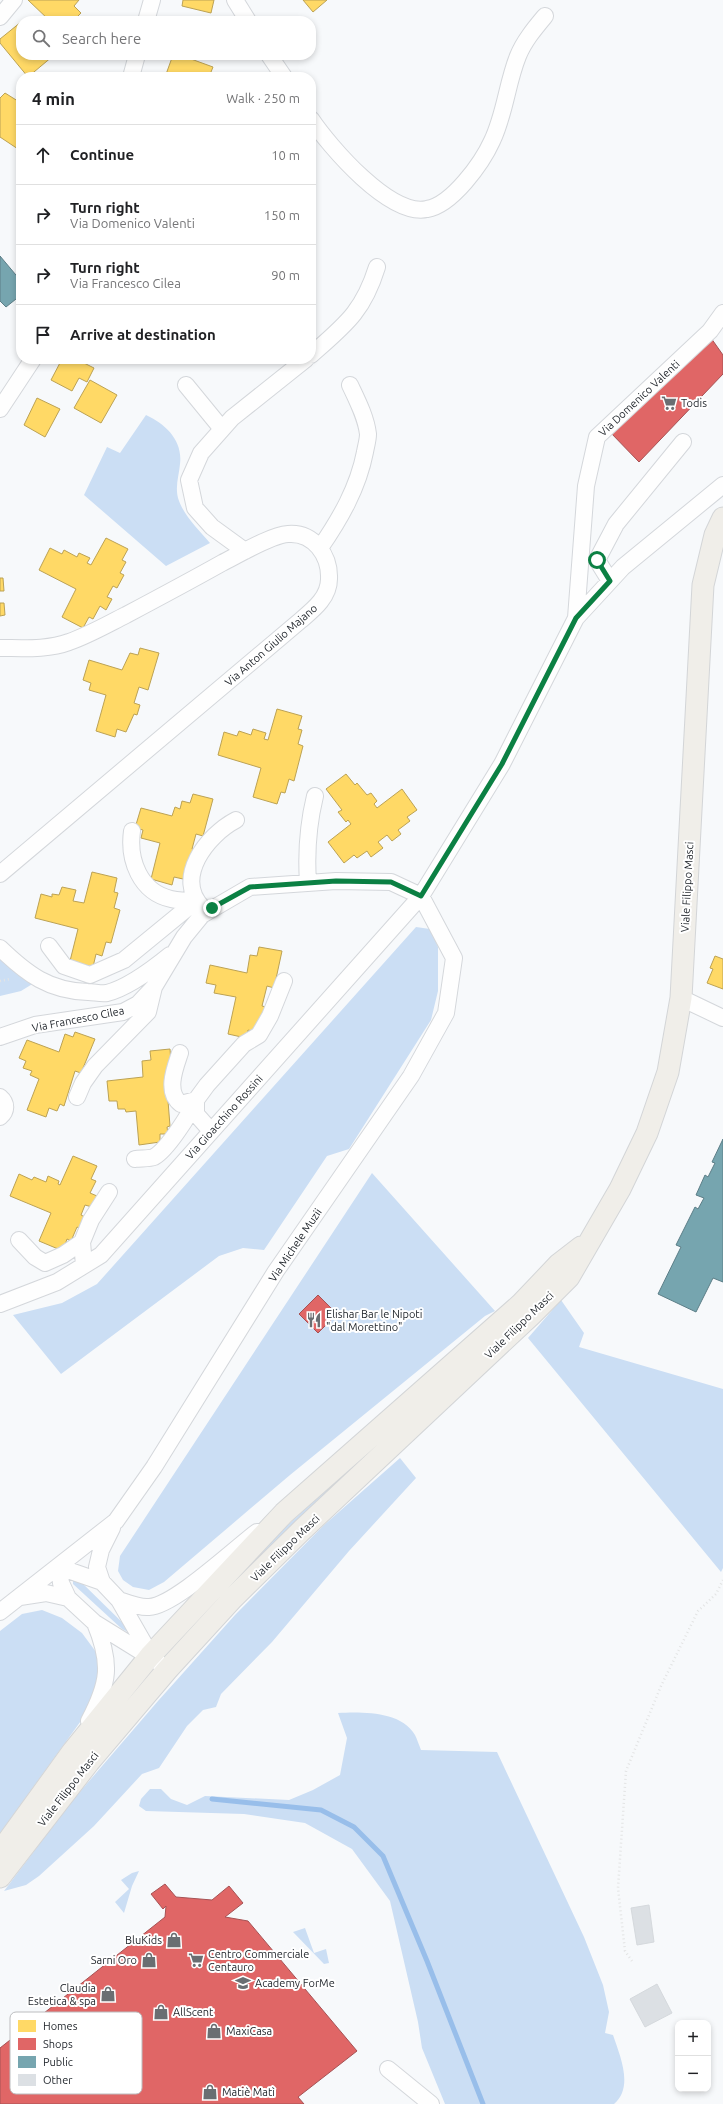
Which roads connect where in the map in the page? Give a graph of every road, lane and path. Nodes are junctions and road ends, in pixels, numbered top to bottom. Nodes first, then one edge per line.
1 (14, 0) edge
2 (152, 0) edge
3 (235, 0) edge
4 (0, 16) edge
5 (147, 16) edge
6 (245, 16) edge
7 (545, 16) dead end
8 (136, 60) edge
9 (272, 60) edge
10 (132, 72) edge
11 (281, 72) edge
12 (316, 125) edge
13 (377, 267) dead end
14 (723, 313) edge
15 (316, 351) edge
16 (29, 364) edge
17 (300, 364) edge
18 (186, 385) dead end
19 (350, 385) dead end
20 (0, 409) edge
21 (222, 429) junction
22 (683, 442) dead end
23 (723, 485) edge
24 (723, 518) edge
25 (320, 548) junction
26 (245, 551) junction
27 (610, 581) junction
28 (576, 618) junction
29 (0, 648) edge
30 (315, 796) dead end
31 (236, 820) dead end
32 (132, 831) dead end
33 (0, 874) edge
34 (308, 882) junction
35 (421, 896) junction
36 (201, 906) junction
37 (49, 946) dead end
38 (0, 948) edge
39 (176, 951) junction
40 (284, 981) dead end
41 (154, 987) junction
42 (681, 998) junction
43 (723, 1018) edge
44 (0, 1037) edge
45 (180, 1053) dead end
46 (0, 1097) edge
47 (77, 1097) dead end
48 (196, 1100) junction
49 (0, 1117) edge
50 (211, 1131) junction
51 (135, 1159) dead end
52 (109, 1192) dead end
53 (19, 1240) dead end
54 (589, 1240) junction
55 (82, 1242) junction
56 (84, 1265) junction
57 (0, 1304) edge
58 (284, 1513) junction
59 (116, 1521) junction
60 (59, 1567) junction
61 (723, 1580) edge
62 (102, 1582) junction
63 (19, 1598) junction
64 (68, 1598) junction
65 (119, 1600) junction
66 (0, 1612) edge
67 (94, 1623) junction
68 (150, 1656) junction
69 (167, 1670) junction
70 (73, 1751) junction
71 (0, 1852) edge
72 (0, 1877) edge
73 (632, 1961) dead end
74 (388, 2069) dead end
75 (431, 2104) edge

1 - 4 street
2 - 5 street
3 - 6 street
7 - 12 street
8 - 10 street
9 - 11 street
13 - 15 street
14 - 28 street, Via Domenico Valenti
16 - 20 street
17 - 21 street
18 - 21 street
19 - 25 street
21 - 26 street
22 - 27 street
23 - 27 street, Via Domenico Valenti
24 - 42 main road, Viale Filippo Masci
25 - 26 street, Via Anton Giulio Majano
25 - 33 street, Via Anton Giulio Majano
26 - 29 street, Via Anton Giulio Majano
27 - 28 street, Via Domenico Valenti
28 - 35 street, Via Domenico Valenti
30 - 34 street
31 - 36 street
32 - 36 street
34 - 35 street, Via Francesco Cilea
34 - 36 street, Via Francesco Cilea
35 - 50 street, Via Gioacchino Rossini
35 - 59 street, Via Michele Muzii
36 - 37 street
36 - 39 street, Via Francesco Cilea
38 - 39 street, Via Francesco Cilea
39 - 41 street, Via Francesco Cilea
40 - 48 street
41 - 44 street, Via Francesco Cilea
41 - 47 street
42 - 43 street
42 - 54 main road, Viale Filippo Masci
45 - 48 street
46 - 49 street
48 - 50 street
48 - 51 street
50 - 56 street, Via Gioacchino Rossini
52 - 55 street
53 - 55 street
54 - 58 main road, Viale Filippo Masci
54 - 69 main road, Viale Filippo Masci
55 - 56 street
56 - 57 street, Via Gioacchino Rossini
58 - 65 street
58 - 68 main road, Viale Filippo Masci
59 - 60 street, Via Michele Muzii
59 - 62 street
60 - 62 street
60 - 63 street, Via Michele Muzii
60 - 64 street
61 - 73 path
62 - 65 street
63 - 64 street
63 - 66 street, Via Michele Muzii
64 - 67 street
65 - 68 street
67 - 68 street
67 - 70 street
68 - 69 street
68 - 70 main road, Viale Filippo Masci
69 - 72 main road, Viale Filippo Masci
70 - 71 main road, Viale Filippo Masci
74 - 75 street

